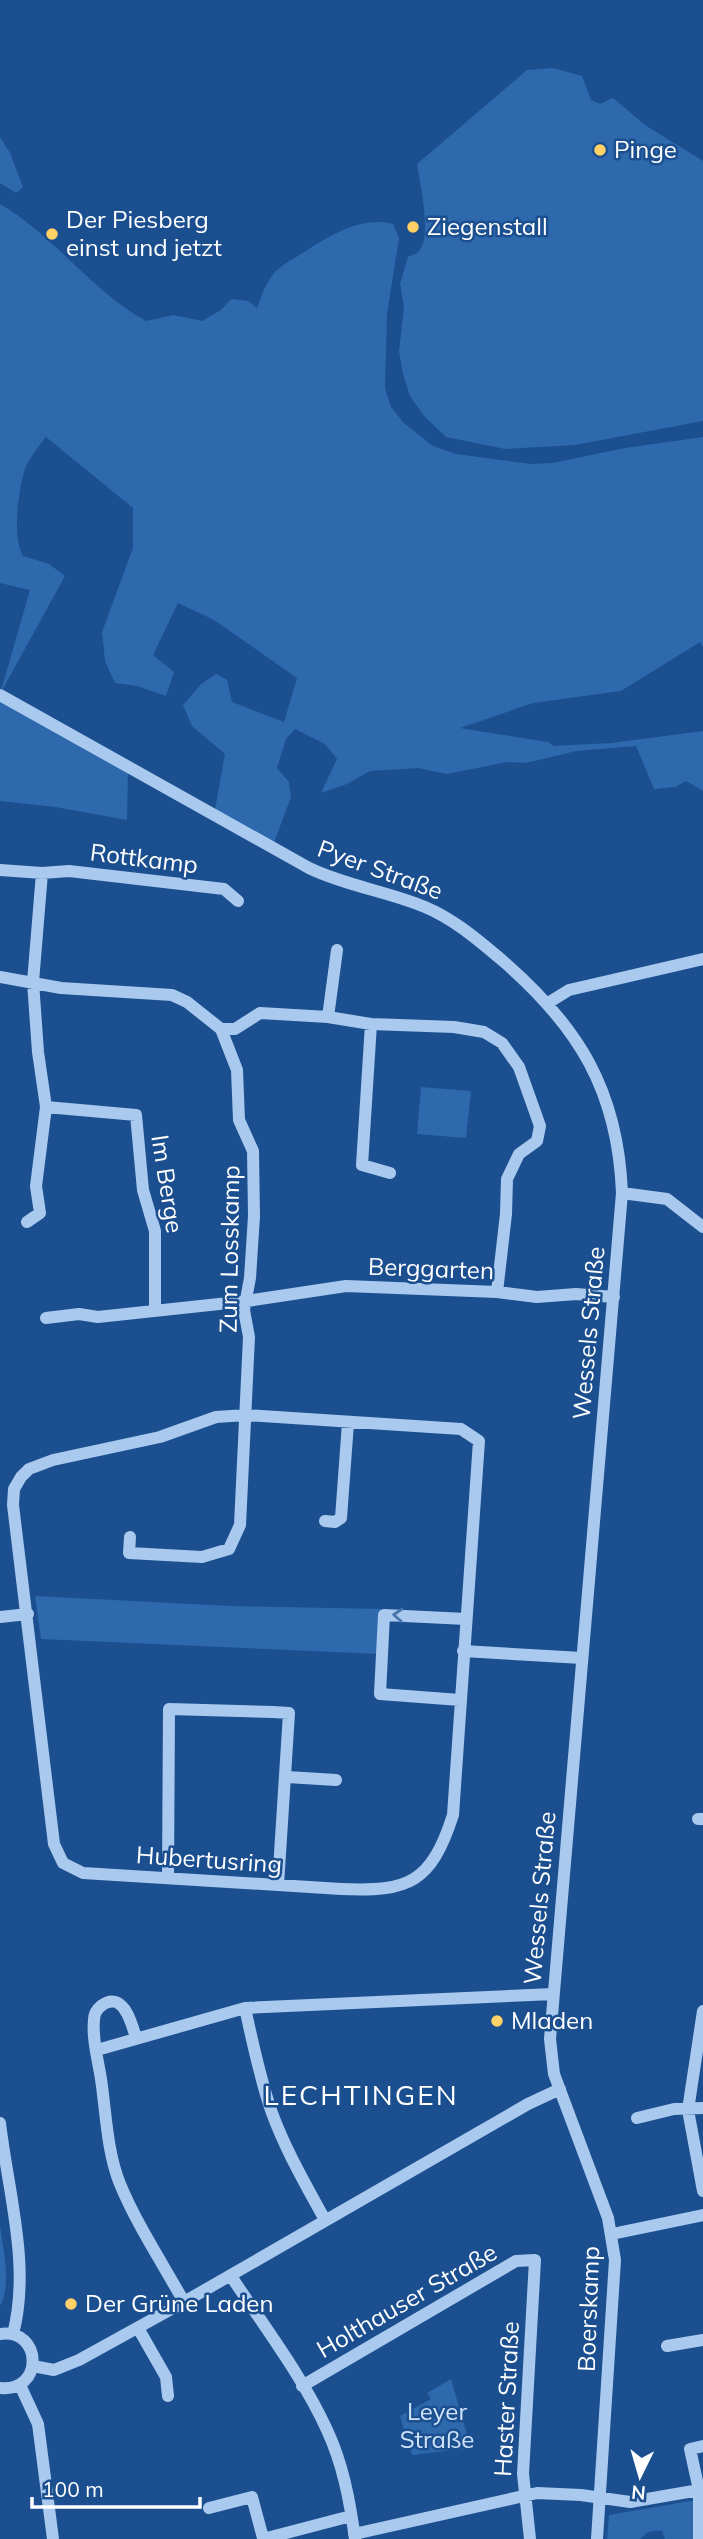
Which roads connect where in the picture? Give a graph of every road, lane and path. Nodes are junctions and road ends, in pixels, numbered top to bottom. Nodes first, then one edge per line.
1 (0, 695) edge
2 (0, 870) edge
3 (42, 873) junction
4 (238, 901) dead end
5 (337, 950) dead end
6 (703, 959) edge
7 (0, 977) edge
8 (33, 982) junction
9 (548, 1003) junction
10 (328, 1017) junction
11 (372, 1024) junction
12 (221, 1029) junction
13 (46, 1107) junction
14 (390, 1173) dead end
15 (622, 1193) junction
16 (27, 1222) dead end
17 (703, 1227) edge
18 (497, 1292) junction
19 (614, 1297) junction
20 (247, 1301) junction
21 (155, 1309) junction
22 (46, 1318) dead end
23 (246, 1415) junction
24 (348, 1423) junction
25 (325, 1521) dead end
26 (130, 1537) dead end
27 (28, 1614) junction
28 (0, 1617) edge
29 (466, 1619) junction
30 (463, 1651) junction
31 (582, 1658) junction
32 (460, 1700) junction
33 (287, 1777) junction
34 (337, 1780) dead end
35 (168, 1877) junction
36 (278, 1885) junction
37 (553, 1994) junction
38 (246, 2008) junction
39 (703, 2011) edge
40 (136, 2038) junction
41 (97, 2050) junction
42 (560, 2089) junction
43 (703, 2108) edge
44 (688, 2110) junction
45 (637, 2118) dead end
46 (0, 2123) edge
47 (703, 2191) edge
48 (703, 2215) edge
49 (325, 2220) junction
50 (612, 2234) junction
51 (535, 2260) joint
52 (231, 2276) junction
53 (184, 2302) junction
54 (138, 2328) junction
55 (6, 2334) edge
56 (703, 2340) edge
57 (667, 2346) dead end
58 (33, 2366) junction
59 (20, 2385) junction
60 (302, 2386) junction
61 (0, 2388) edge
62 (168, 2396) dead end
63 (703, 2446) edge
64 (699, 2490) junction
65 (525, 2495) junction
66 (600, 2498) junction
67 (209, 2508) dead end
68 (351, 2516) junction
69 (355, 2536) edge
70 (53, 2539) edge
71 (263, 2539) edge
72 (530, 2539) edge
73 (597, 2539) edge
74 (699, 2539) edge

1 - 9 street, Pyer Straße
2 - 3 street, Rottkamp
3 - 4 street, Rottkamp
3 - 8 street
5 - 10 street
6 - 9 street
7 - 8 street
8 - 12 street
8 - 13 street
9 - 15 street, Pyer Straße
10 - 11 street
10 - 12 street
11 - 14 street
11 - 18 street
12 - 20 street, Zum Losskamp
13 - 16 street
13 - 21 street, Im Berge
15 - 17 street
15 - 19 street, Wessels Straße
18 - 19 street, Berggarten
18 - 20 street, Berggarten
19 - 31 street, Wessels Straße
20 - 21 street, Berggarten
20 - 23 street, Zum Losskamp
21 - 22 street, Berggarten
23 - 24 street, Hubertusring
23 - 26 street, Zum Losskamp
23 - 27 street, Hubertusring
24 - 25 street
24 - 29 street, Hubertusring
27 - 28 street
27 - 35 street, Hubertusring
29 - 30 street, Hubertusring
29 -> 32 street
30 - 31 street
30 - 32 street, Hubertusring
31 - 37 street, Wessels Straße
32 - 36 street, Hubertusring
33 - 34 street
33 - 35 street
33 - 36 street
35 - 36 street, Hubertusring
37 - 38 street
37 - 42 street, Wessels Straße
38 - 40 street
38 - 49 street
39 - 44 street
40 - 41 street
40 - 41 street
41 - 53 street
42 - 49 street
42 - 50 street, Boerskamp
43 - 44 street
44 - 45 street
44 - 47 street
46 - 55 street
48 - 50 street
49 - 52 street
50 - 66 street, Boerskamp
51 - 60 street, Holthauser Straße
51 - 65 street, Haster Straße
52 - 53 street
52 - 60 street
53 - 54 street
54 - 58 street
54 - 62 street
55 - 58 street
56 - 57 street
58 - 59 street
59 - 61 street
59 - 70 street
60 - 68 street
63 - 64 street
64 - 66 street
64 - 74 street
65 - 66 street
65 - 69 street
65 - 72 street, Haster Straße
66 - 73 street, Boerskamp
67 - 71 street
68 - 69 street
68 - 71 street

